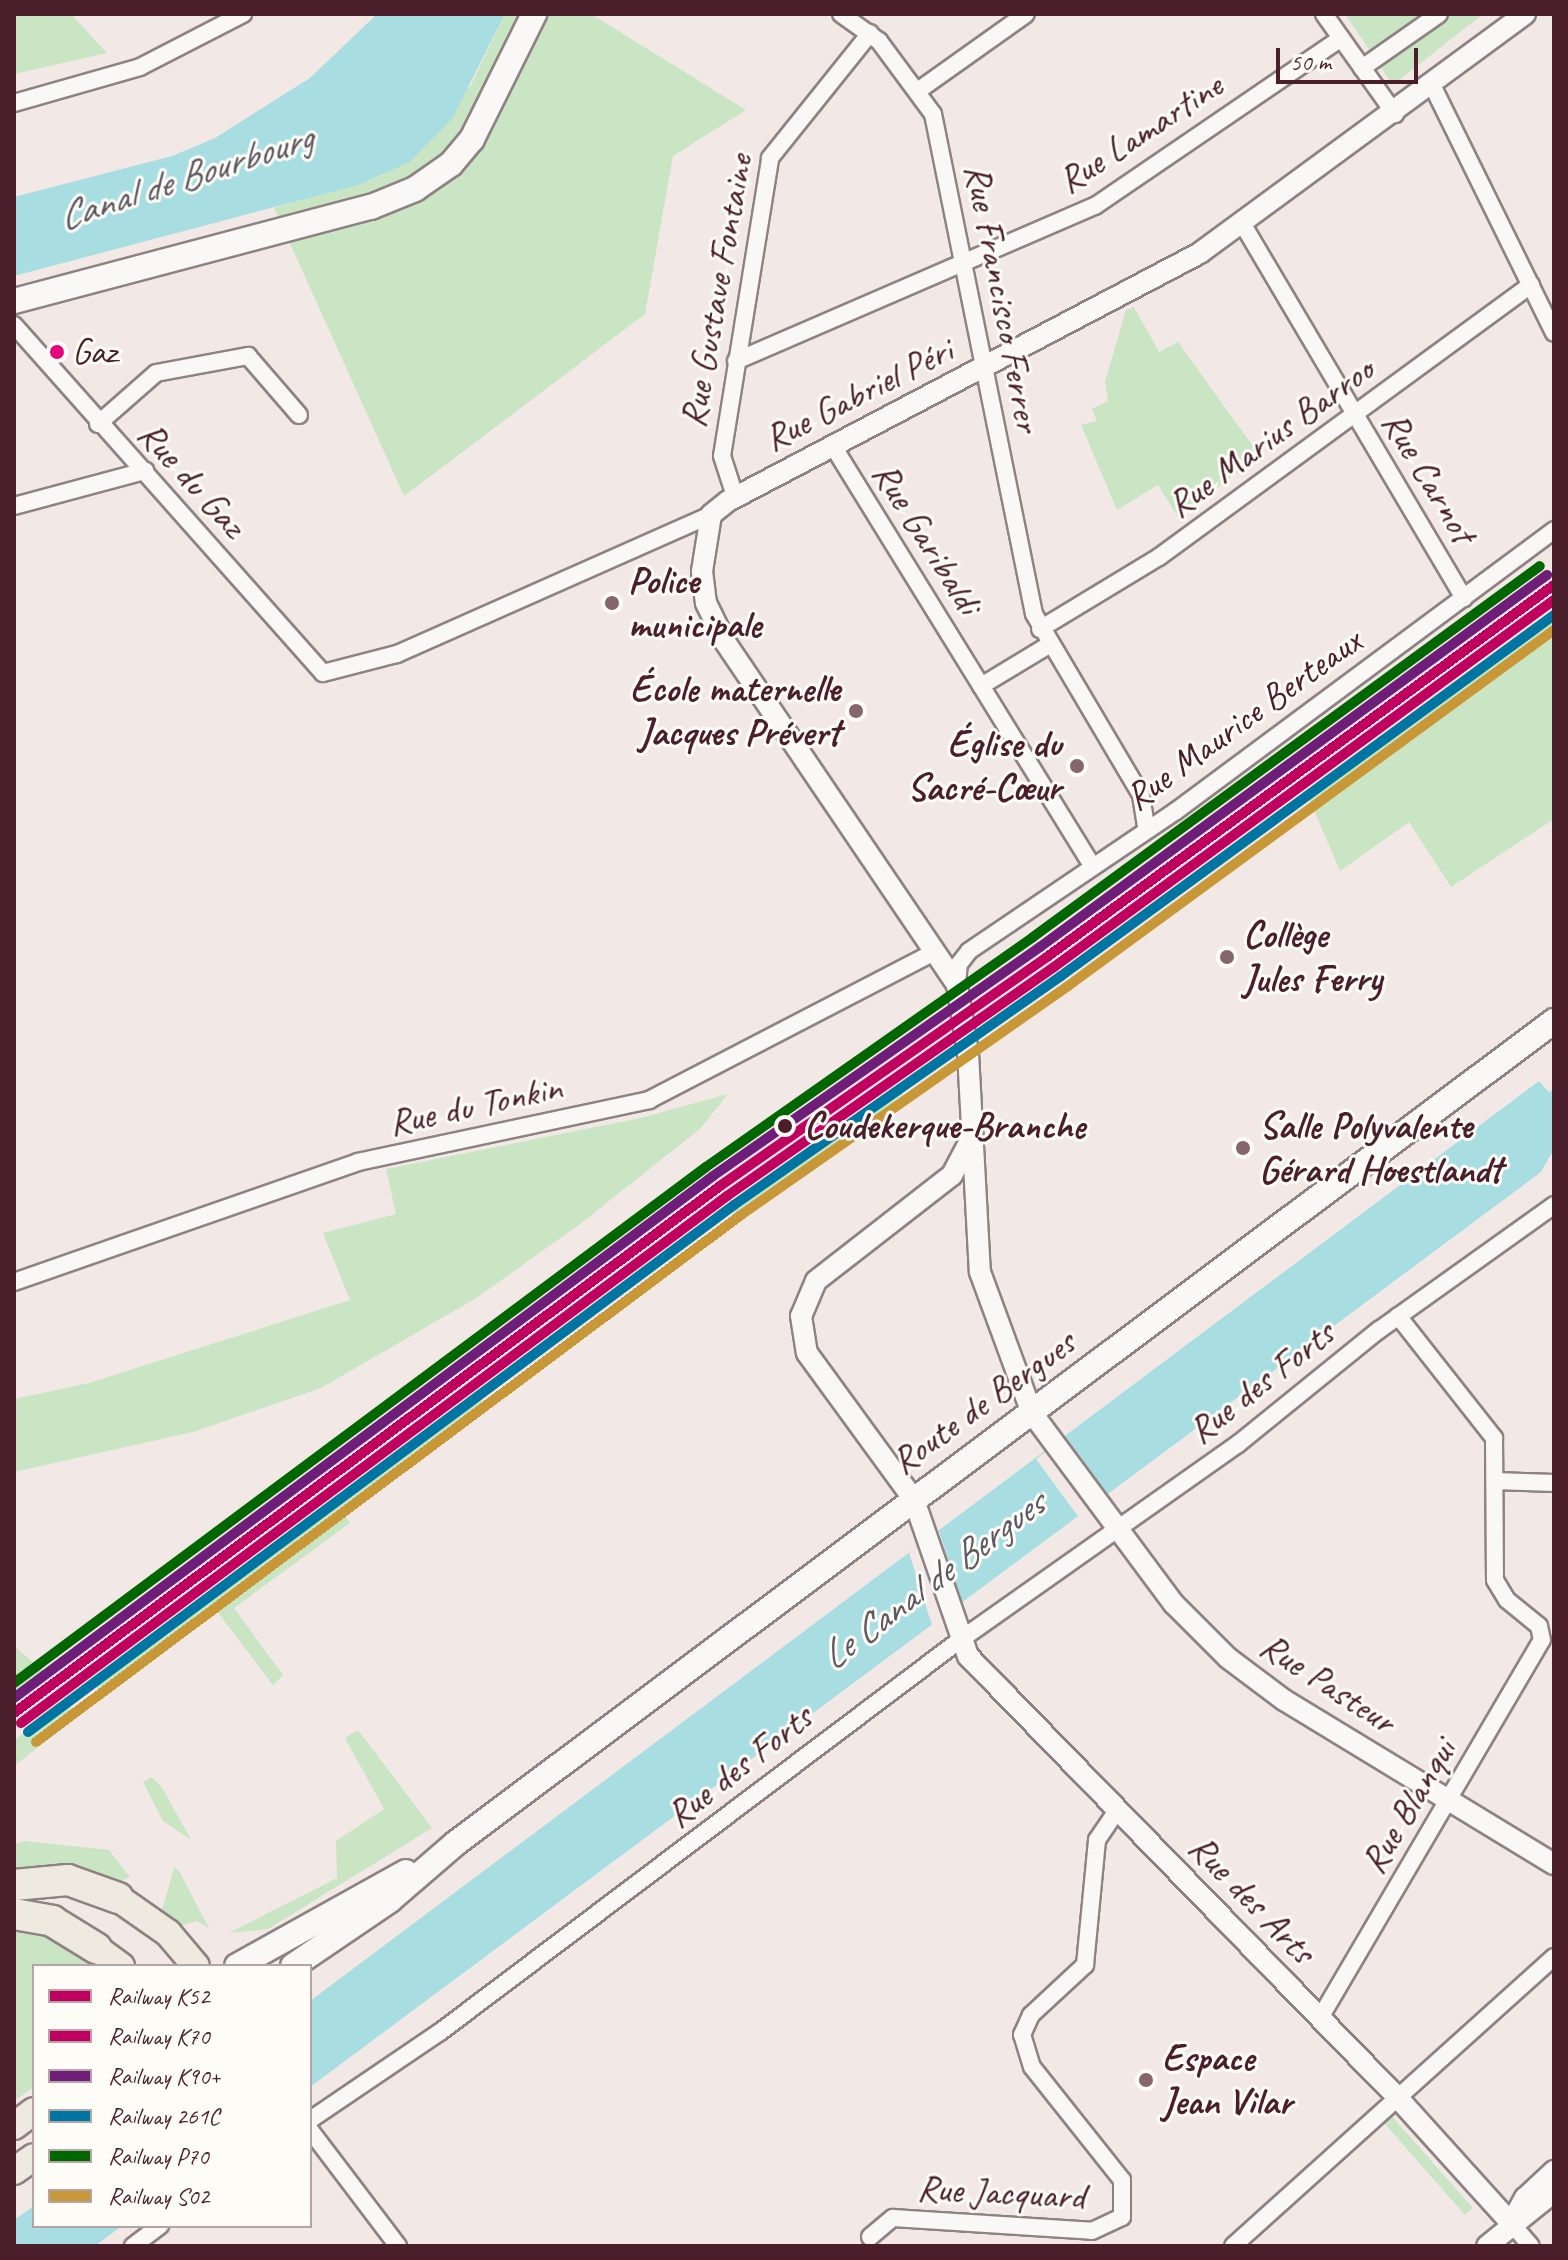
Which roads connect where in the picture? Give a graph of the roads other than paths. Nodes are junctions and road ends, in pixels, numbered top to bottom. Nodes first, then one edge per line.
1 (243, 14) edge
2 (534, 14) edge
3 (841, 14) edge
4 (1026, 14) edge
5 (1324, 14) edge
6 (1439, 14) edge
7 (1525, 14) edge
8 (870, 33) junction
9 (1341, 38) junction
10 (1362, 68) junction
11 (1432, 85) junction
12 (919, 90) junction
13 (14, 103) edge
14 (1395, 114) junction
15 (1242, 223) junction
16 (964, 265) junction
17 (1531, 285) junction
18 (14, 301) edge
19 (14, 325) edge
20 (1554, 333) edge
21 (736, 361) junction
22 (984, 367) junction
23 (299, 415) dead end
24 (1354, 415) junction
25 (98, 424) junction
26 (833, 446) junction
27 (145, 471) junction
28 (735, 496) junction
29 (14, 506) edge
30 (711, 515) junction
31 (1554, 530) edge
32 (1464, 598) junction
33 (1040, 629) junction
34 (1049, 645) junction
35 (323, 673) joint
36 (981, 686) junction
37 (1146, 828) junction
38 (1092, 866) junction
39 (965, 954) junction
40 (934, 958) junction
41 (957, 985) junction
42 (1554, 1021) edge
43 (973, 1131) junction
44 (929, 1194) junction
45 (977, 1204) junction
46 (1554, 1205) edge
47 (14, 1282) edge
48 (1398, 1316) junction
49 (1032, 1413) junction
50 (1495, 1481) junction
51 (1554, 1483) edge
52 (914, 1500) junction
53 (1117, 1529) junction
54 (960, 1640) junction
55 (1449, 1800) junction
56 (1117, 1810) junction
57 (456, 1843) junction
58 (1554, 1864) edge
59 (14, 1885) edge
60 (118, 1898) joint
61 (14, 1914) edge
62 (96, 1948) joint
63 (1554, 1957) edge
64 (118, 1964) edge
65 (194, 1964) edge
66 (241, 1964) edge
67 (296, 1964) edge
68 (1320, 2018) junction
69 (1397, 2097) junction
70 (32, 2112) edge
71 (312, 2119) edge
72 (14, 2126) edge
73 (312, 2133) edge
74 (32, 2158) edge
75 (14, 2171) edge
76 (1554, 2171) edge
77 (1554, 2192) edge
78 (1511, 2223) junction
79 (157, 2228) edge
80 (870, 2237) dead end
81 (133, 2246) edge
82 (398, 2246) edge
83 (1233, 2246) edge
84 (1487, 2246) edge
85 (1531, 2246) edge

1 - 13 street
2 - 18 main road
3 - 8 street, Rue Francisco Ferrer
4 - 12 street
5 - 9 street
6 - 10 street
7 - 11 street, Rue Gabriel Péri
8 - 12 street, Rue Francisco Ferrer
8 - 21 street, Rue Gustave Fontaine
9 - 10 street
9 - 16 street, Rue Lamartine
10 - 14 street
11 - 14 street, Rue Gabriel Péri
11 - 17 street
12 - 16 street, Rue Francisco Ferrer
14 - 15 street, Rue Gabriel Péri
15 - 22 street, Rue Gabriel Péri
15 - 24 street, Rue Carnot
16 - 21 street, Rue Lamartine
16 - 22 street, Rue Francisco Ferrer
17 - 20 street
17 - 24 street, Rue Marius Barroo
19 - 25 street, Rue du Gaz
21 - 28 street, Rue Gustave Fontaine
22 - 26 street, Rue Gabriel Péri
22 - 33 street, Rue Francisco Ferrer
23 - 25 street
24 - 32 street, Rue Carnot
24 - 33 street, Rue Marius Barroo
25 - 27 street, Rue du Gaz
26 - 28 street, Rue Gabriel Péri
26 - 36 street, Rue Garibaldi
27 - 29 street
27 - 35 street, Rue du Gaz
28 - 30 street, Rue Gabriel Péri
30 - 35 street, Rue Gabriel Péri
30 - 40 street
31 - 32 street, Rue Maurice Berteaux
32 - 37 street, Rue Maurice Berteaux
33 - 34 street, Rue Francisco Ferrer
34 - 36 street
34 - 37 street, Rue Francisco Ferrer
36 - 38 street, Rue Garibaldi
37 - 38 street, Rue Maurice Berteaux
38 - 39 street, Rue Maurice Berteaux
39 - 40 street, Rue Maurice Berteaux
39 - 41 street
40 - 41 street
40 - 47 street, Rue du Tonkin
41 - 43 street
42 - 49 main road, Route de Bergues
43 - 44 street
43 - 45 street
44 - 45 street
44 - 52 street, Rue des Arts
45 - 49 street
46 - 48 street, Rue des Forts
48 - 50 street
48 - 53 street, Rue des Forts
49 - 52 main road, Route de Bergues
49 - 53 street, Rue Pasteur
50 - 51 street
50 - 55 street, Rue Blanqui
52 - 54 street, Rue des Arts
52 - 57 main road, Route de Bergues
53 - 54 street, Rue des Forts
53 - 55 street, Rue Pasteur
54 - 56 street, Rue des Arts
54 - 71 street, Rue des Forts
55 - 58 street, Rue Pasteur
55 - 68 street, Rue Blanqui
56 - 68 street, Rue des Arts
56 - 80 street, Rue Jacquard
57 - 66 main road, Route de Bergues
57 - 67 main road, Route de Bergues
59 - 60 highway
60 - 65 main road
61 - 62 highway
62 - 64 main road
63 - 69 street
68 - 69 street, Rue des Arts
69 - 78 street, Rue des Arts
69 - 83 street
70 - 72 main road
73 - 82 street
74 - 75 main road
76 - 78 street
77 - 78 street
78 - 84 street
78 - 85 street
79 - 81 street

